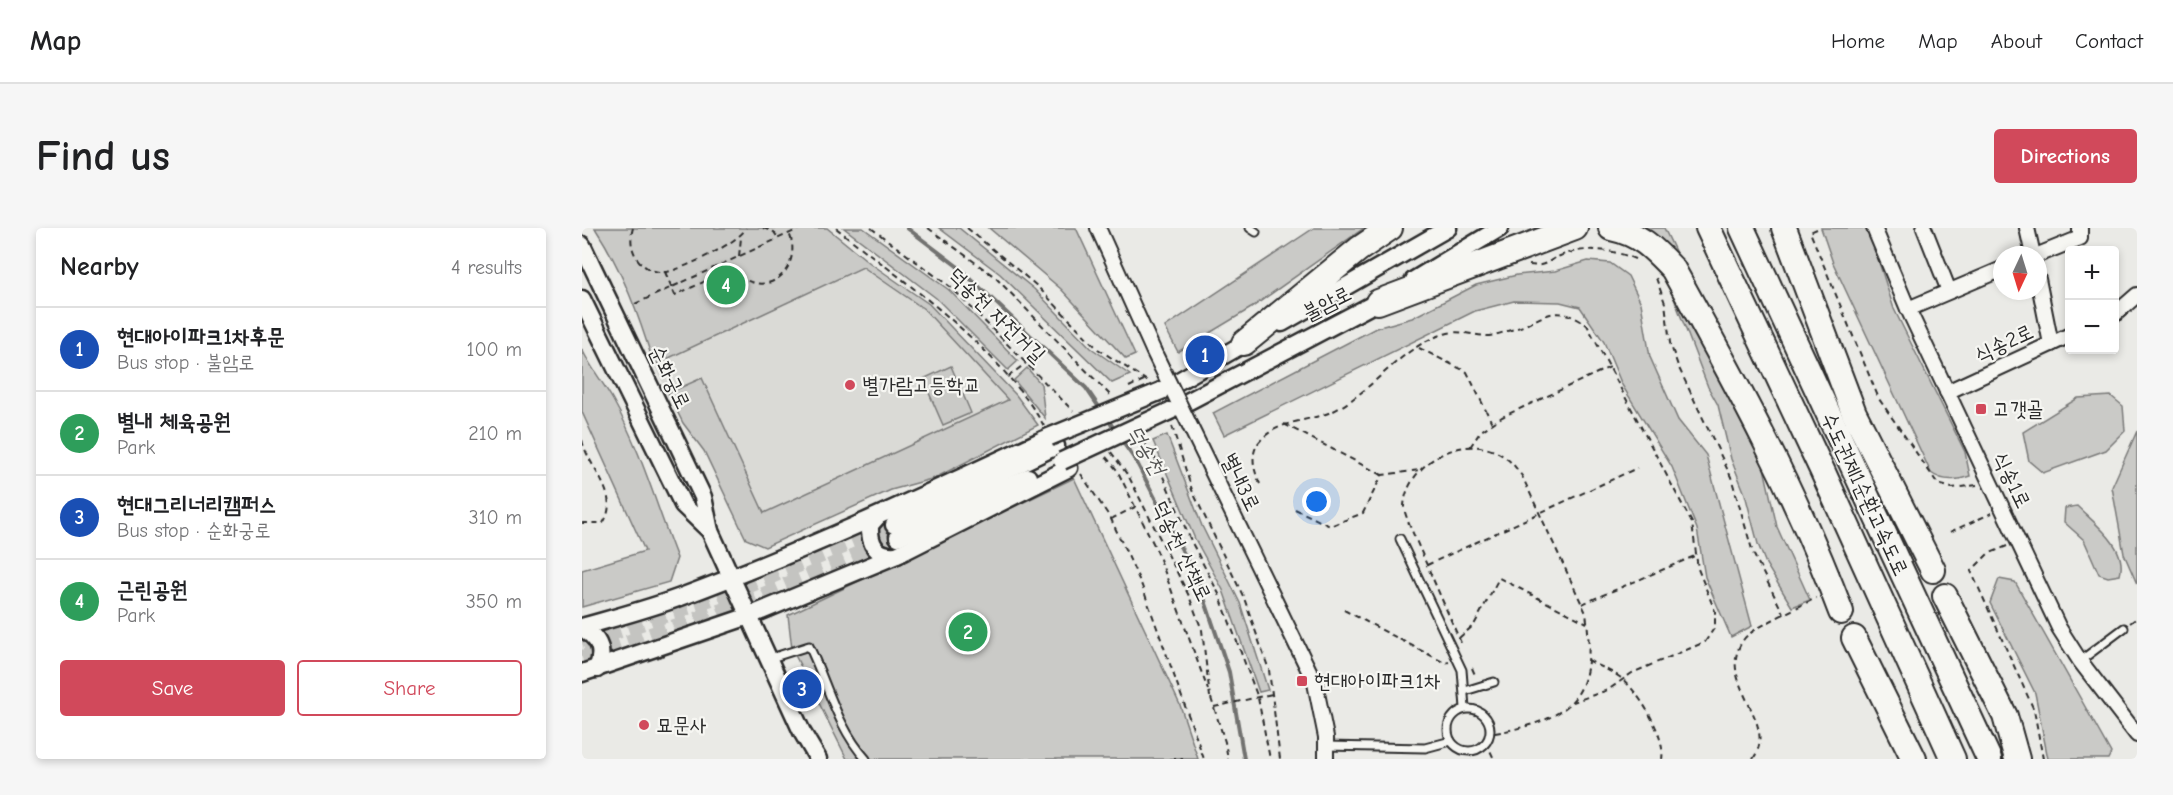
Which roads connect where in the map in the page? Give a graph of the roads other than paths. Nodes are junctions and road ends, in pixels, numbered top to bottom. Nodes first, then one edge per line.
1 (1098, 228) edge
2 (1390, 228) edge
3 (1448, 228) edge
4 (1500, 228) edge
5 (1575, 228) edge
6 (1611, 228) edge
7 (1708, 228) edge
8 (1742, 228) edge
9 (1784, 228) edge
10 (1874, 228) edge
11 (1924, 228) edge
12 (2027, 228) edge
13 (2080, 228) edge
14 (582, 245) edge
15 (2032, 246) edge
16 (2047, 250) edge
17 (1993, 273) edge
18 (1949, 291) junction
19 (2137, 295) edge
20 (582, 299) edge
21 (2042, 300) edge
22 (1378, 302) junction
23 (1908, 309) junction
24 (2119, 311) edge
25 (2065, 338) edge
26 (1244, 343) junction
27 (2051, 344) junction
28 (1947, 392) junction
29 (1062, 455) junction
30 (876, 517) junction
31 (710, 531) junction
32 (896, 531) tunnel mouth
33 (1400, 539) dead end
34 (899, 554) junction
35 (1933, 570) dead end
36 (731, 577) junction
37 (1945, 596) dead end
38 (1841, 612) dead end
39 (748, 616) junction
40 (582, 628) edge
41 (2124, 628) dead end
42 (1854, 638) dead end
43 (768, 659) junction
44 (2080, 661) junction
45 (589, 671) edge
46 (1494, 682) dead end
47 (1465, 692) junction
48 (1465, 708) junction
49 (2137, 735) edge
50 (1450, 741) junction
51 (1326, 752) edge
52 (818, 759) edge
53 (866, 759) edge
54 (1914, 759) edge
55 (1953, 759) edge
56 (1989, 759) edge
57 (2017, 759) edge

1 - 51 street, 별내3로, bridge
2 - 26 highway
3 - 26 street, 불암로
4 - 22 street, 불암로
5 - 22 highway
6 - 38 highway
7 - 55 highway, 수도권제1순환고속도로
8 - 56 highway, 수도권제1순환고속도로
9 - 35 highway
10 - 23 street, 식송1로
11 - 18 street
12 - 15 street
13 - 16 street
14 - 31 street, 순화궁로
17 - 18 street
18 - 23 street
19 - 24 street
20 - 31 street, 순화궁로
21 - 27 street, 식송2로
22 - 29 street, 불암로, bridge
23 - 28 street, 식송1로
25 - 27 street
26 - 29 street, 불암로, bridge
27 - 28 street, 식송2로
28 - 44 street, 식송1로
29 - 30 street
29 - 32 street
29 - 34 street
30 - 34 street
30 - 36 street
31 - 36 street, 순화궁로
33 - 47 lane
34 - 39 street
36 - 39 street, 순화궁로
36 - 40 street
37 - 57 highway
39 - 43 street, 순화궁로
39 - 45 street
40 - 45 street
41 - 44 lane
42 - 54 highway
43 - 52 street, 순화궁로
43 - 53 lane
44 - 49 street, 식송1로
46 - 47 lane
47 - 48 lane
48 - 50 lane
48 - 50 lane
50 - 51 lane

